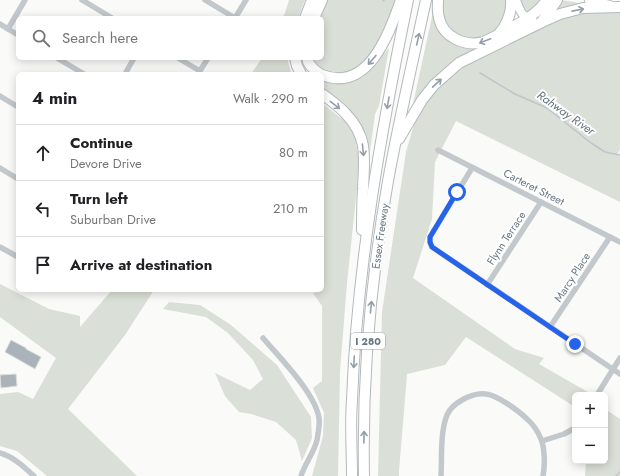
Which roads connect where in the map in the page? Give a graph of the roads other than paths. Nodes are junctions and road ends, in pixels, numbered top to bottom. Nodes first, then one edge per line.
1 (25, 0) edge
2 (82, 0) edge
3 (205, 0) edge
4 (246, 0) edge
5 (312, 0) edge
6 (322, 0) edge
7 (401, 0) edge
8 (408, 0) edge
9 (426, 0) edge
10 (438, 0) edge
11 (511, 0) edge
12 (516, 0) edge
13 (547, 0) edge
14 (557, 0) edge
15 (589, 0) edge
16 (620, 7) edge
17 (109, 16) edge
18 (232, 16) edge
19 (236, 16) edge
20 (306, 16) edge
21 (315, 16) edge
22 (528, 18) junction
23 (542, 22) junction
24 (0, 24) edge
25 (8, 29) junction
26 (16, 34) edge
27 (499, 34) junction
28 (60, 60) edge
29 (133, 60) edge
30 (181, 60) edge
31 (207, 60) edge
32 (294, 60) edge
33 (307, 60) edge
34 (81, 72) edge
35 (126, 72) edge
36 (198, 72) edge
37 (200, 72) edge
38 (300, 72) edge
39 (316, 72) edge
40 (324, 76) edge
41 (0, 96) edge
42 (324, 96) edge
43 (16, 106) edge
44 (395, 146) junction
45 (438, 150) dead end
46 (0, 168) edge
47 (472, 168) junction
48 (16, 178) edge
49 (541, 202) junction
50 (610, 237) junction
51 (620, 242) edge
52 (0, 247) edge
53 (16, 256) edge
54 (361, 282) junction
55 (487, 285) junction
56 (550, 327) junction
57 (263, 338) dead end
58 (620, 358) edge
59 (613, 369) junction
60 (620, 374) edge
61 (599, 392) edge
62 (572, 430) edge
63 (542, 441) junction
64 (0, 453) edge
65 (34, 476) edge
66 (301, 476) edge
67 (352, 476) edge
68 (364, 476) edge
69 (441, 476) edge
70 (543, 476) edge

1 - 25 street
2 - 17 street
3 - 18 street
4 - 19 street
5 - 20 highway
6 - 21 highway
7 -> 40 highway
8 -> 54 highway, Essex Freeway / I 280
44 -> 9 highway, Essex Freeway / I 280
27 -> 10 highway
11 - 27 highway
12 - 22 main road
13 - 22 highway
14 - 23 highway
15 - 16 main road
23 -> 16 highway
22 - 23 main road
22 - 27 highway
44 -> 23 highway
24 - 25 street
25 - 26 street
28 - 34 street
29 - 35 street
30 - 36 street
31 - 37 street
32 - 38 highway
33 - 39 highway
41 - 43 street
42 -> 54 highway
68 -> 44 highway, Essex Freeway / I 280
45 - 47 street, Carteret Street
46 - 48 street
47 - 49 street, Carteret Street
47 - 55 street
49 - 50 street, Carteret Street
49 - 55 street, Flynn Terrace
50 - 51 street, Carteret Street
50 - 56 street, Marcy Place
52 - 53 street
54 -> 67 highway, Essex Freeway / I 280
55 - 56 street
56 - 59 street
57 - 66 street
58 - 59 street
59 - 60 street
59 - 61 street
62 - 63 street
63 - 69 street
63 - 70 street
64 - 65 street

